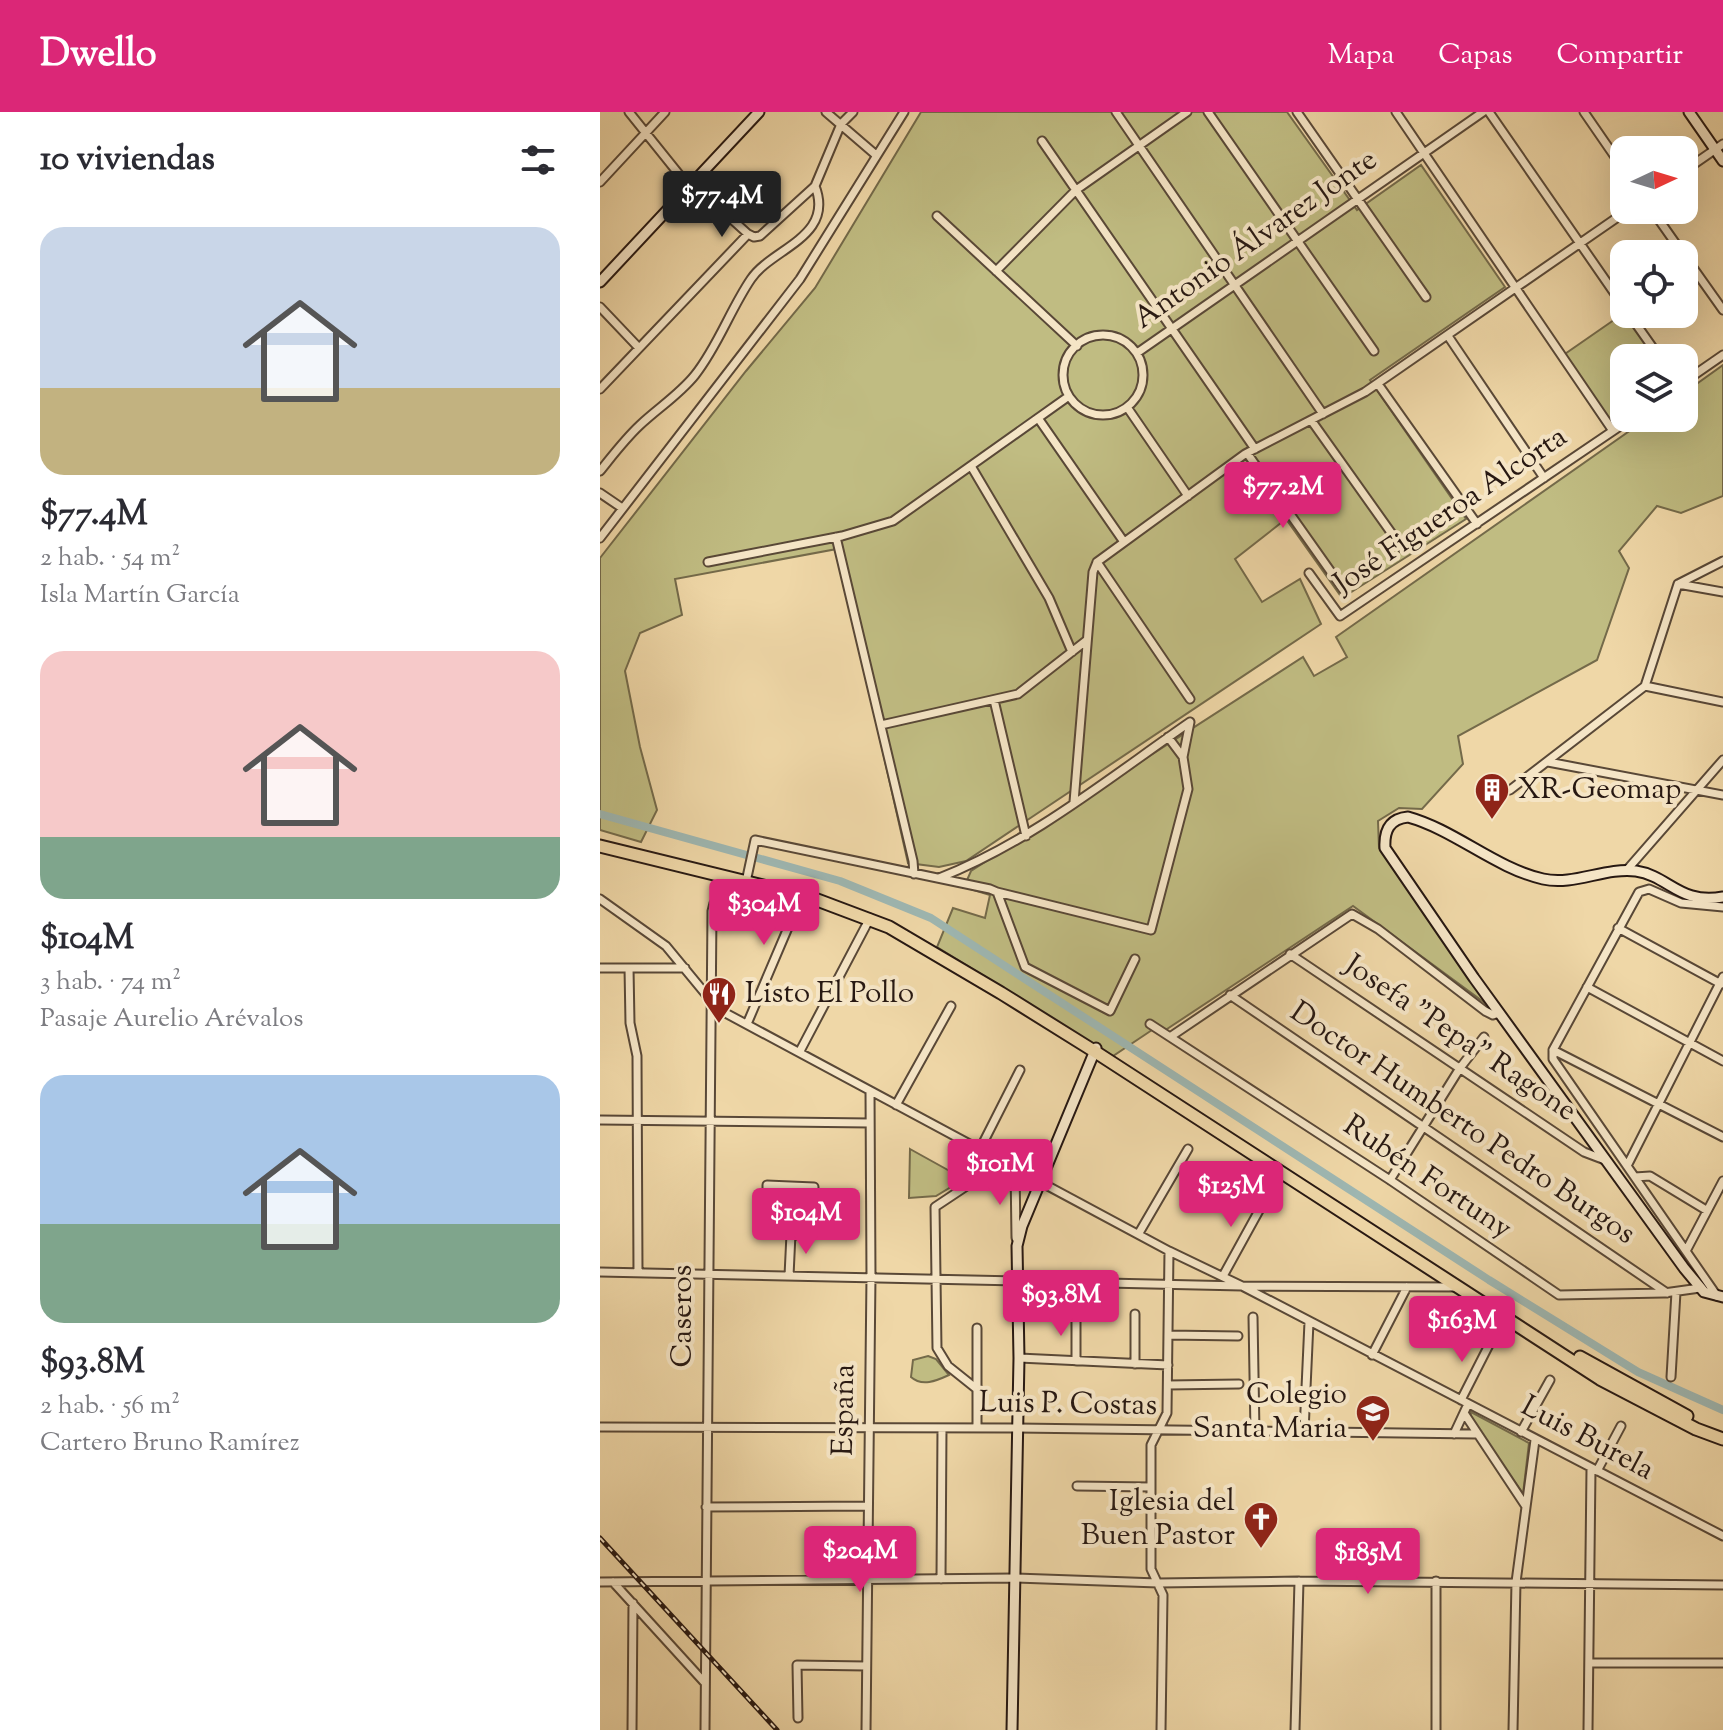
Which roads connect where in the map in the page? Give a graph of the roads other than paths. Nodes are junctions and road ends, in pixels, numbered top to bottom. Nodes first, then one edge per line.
1 (629, 112) edge
2 (665, 112) edge
3 (759, 112) edge
4 (826, 112) edge
5 (853, 112) edge
6 (904, 112) edge
7 (1116, 112) edge
8 (1187, 112) edge
9 (1208, 112) edge
10 (1297, 112) edge
11 (1396, 112) edge
12 (1486, 112) edge
13 (1584, 112) edge
14 (1689, 112) edge
15 (841, 124) junction
16 (646, 133) junction
17 (1042, 141) dead end
18 (1139, 146) junction
19 (1719, 146) edge
20 (1610, 150) edge
21 (1423, 152) junction
22 (876, 155) junction
23 (1698, 161) edge
24 (1723, 161) edge
25 (600, 182) edge
26 (691, 186) junction
27 (815, 186) junction
28 (1076, 190) junction
29 (1357, 198) junction
30 (937, 216) dead end
31 (1610, 223) edge
32 (748, 234) junction
33 (1296, 240) junction
34 (1579, 245) junction
35 (996, 271) junction
36 (1698, 274) edge
37 (600, 282) edge
38 (1233, 284) junction
39 (1516, 288) junction
40 (1610, 288) edge
41 (1426, 297) dead end
42 (600, 307) edge
43 (1723, 310) edge
44 (1171, 328) junction
45 (1448, 336) junction
46 (1077, 346) junction
47 (639, 348) junction
48 (1374, 351) dead end
49 (1137, 353) junction
50 (1723, 355) edge
51 (1698, 372) edge
52 (1378, 384) junction
53 (600, 389) edge
54 (1069, 396) junction
55 (1127, 407) junction
56 (1323, 414) junction
57 (1038, 418) junction
58 (1311, 420) junction
59 (1610, 427) edge
60 (1612, 432) edge
61 (1251, 451) junction
62 (971, 466) junction
63 (600, 471) edge
64 (1544, 478) junction
65 (600, 493) edge
66 (1188, 496) junction
67 (622, 508) junction
68 (1477, 524) junction
69 (836, 537) junction
70 (600, 538) edge
71 (1124, 542) junction
72 (1402, 548) dead end
73 (1723, 561) edge
74 (708, 562) dead end
75 (1097, 562) junction
76 (1309, 573) dead end
77 (1678, 584) junction
78 (1343, 589) dead end
79 (1723, 592) edge
80 (1087, 640) junction
81 (1072, 652) junction
82 (1645, 686) junction
83 (1190, 699) dead end
84 (994, 700) junction
85 (1723, 702) edge
86 (881, 725) junction
87 (1168, 737) junction
88 (1183, 757) junction
89 (1723, 760) edge
90 (1548, 762) junction
91 (1510, 790) dead end
92 (1698, 790) junction
93 (1723, 795) edge
94 (1074, 802) junction
95 (1026, 836) junction
96 (600, 843) edge
97 (1626, 871) junction
98 (914, 874) junction
99 (937, 878) junction
100 (746, 880) junction
101 (997, 892) junction
102 (1723, 897) edge
103 (600, 899) edge
104 (1723, 907) edge
105 (870, 918) junction
106 (1618, 928) junction
107 (1290, 954) junction
108 (1135, 959) dead end
109 (600, 968) edge
110 (629, 968) junction
111 (685, 968) junction
112 (1722, 982) edge
113 (1587, 987) junction
114 (1230, 995) junction
115 (711, 1000) junction
116 (951, 1006) dead end
117 (1500, 1013) junction
118 (747, 1024) junction
119 (1150, 1024) dead end
120 (1170, 1037) junction
121 (1484, 1037) dead end
122 (1690, 1043) junction
123 (1095, 1050) junction
124 (1553, 1050) junction
125 (800, 1051) junction
126 (1723, 1061) edge
127 (1460, 1068) junction
128 (1020, 1070) dead end
129 (870, 1091) junction
130 (1658, 1103) junction
131 (896, 1105) junction
132 (600, 1120) edge
133 (636, 1120) junction
134 (708, 1120) junction
135 (870, 1123) junction
136 (1424, 1126) junction
137 (1723, 1137) edge
138 (980, 1149) junction
139 (1188, 1149) dead end
140 (1605, 1160) junction
141 (1627, 1166) junction
142 (1015, 1168) junction
143 (1635, 1177) junction
144 (1390, 1180) junction
145 (1041, 1182) junction
146 (1722, 1184) edge
147 (1267, 1196) dead end
148 (1706, 1210) junction
149 (1139, 1233) junction
150 (791, 1234) junction
151 (1017, 1246) junction
152 (1169, 1251) junction
153 (1686, 1251) junction
154 (600, 1272) edge
155 (638, 1272) junction
156 (707, 1274) junction
157 (789, 1276) junction
158 (871, 1276) junction
159 (1223, 1276) junction
160 (935, 1278) junction
161 (1018, 1281) junction
162 (1168, 1284) junction
163 (1242, 1286) junction
164 (1407, 1287) junction
165 (1459, 1287) junction
166 (1700, 1288) junction
167 (1671, 1292) junction
168 (1720, 1296) edge
169 (1135, 1314) dead end
170 (1076, 1315) dead end
171 (1253, 1317) dead end
172 (1309, 1322) junction
173 (977, 1328) dead end
174 (1168, 1335) junction
175 (1238, 1336) dead end
176 (1490, 1343) dead end
177 (1372, 1355) junction
178 (1019, 1358) junction
179 (1076, 1361) junction
180 (1135, 1364) junction
181 (1168, 1365) junction
182 (1671, 1377) dead end
183 (1550, 1380) dead end
184 (1239, 1384) dead end
185 (1168, 1385) junction
186 (978, 1390) junction
187 (1464, 1402) junction
188 (1464, 1413) junction
189 (707, 1426) junction
190 (1621, 1426) dead end
191 (600, 1427) edge
192 (869, 1428) junction
193 (942, 1428) junction
194 (977, 1428) junction
195 (1017, 1428) junction
196 (1159, 1430) junction
197 (1255, 1432) junction
198 (1304, 1432) junction
199 (1521, 1432) junction
200 (1723, 1432) edge
201 (1454, 1434) junction
202 (1476, 1434) junction
203 (1723, 1439) edge
204 (1535, 1440) junction
205 (1594, 1470) junction
206 (1077, 1486) dead end
207 (1151, 1487) junction
208 (1525, 1505) junction
209 (868, 1506) junction
210 (706, 1507) junction
211 (1723, 1536) edge
212 (867, 1578) junction
213 (1014, 1578) junction
214 (941, 1579) junction
215 (706, 1580) junction
216 (1299, 1581) junction
217 (1436, 1581) junction
218 (600, 1582) edge
219 (613, 1582) junction
220 (1516, 1582) junction
221 (1158, 1583) junction
222 (1588, 1584) junction
223 (1723, 1585) edge
224 (633, 1603) junction
225 (1589, 1663) junction
226 (1723, 1663) edge
227 (866, 1666) junction
228 (705, 1683) junction
229 (798, 1718) dead end
230 (632, 1730) edge
231 (705, 1730) edge
232 (866, 1730) edge
233 (1012, 1730) edge
234 (1161, 1730) edge
235 (1295, 1730) edge
236 (1436, 1730) edge
237 (1513, 1730) edge
238 (1588, 1730) edge

1 - 16 street
2 - 16 street
3 - 26 main road
4 - 15 street
5 - 15 street
6 - 22 street
7 - 18 street
8 - 18 street
9 - 33 street
10 - 29 street
11 - 21 street
12 - 21 street, Antonio Álvarez Jonte
12 - 34 street
13 - 20 street
14 - 19 main road
15 - 22 street
15 - 27 street
16 - 25 street
16 - 26 street
17 - 28 street
18 - 28 street
18 - 38 street
19 - 23 street
19 - 24 main road
21 - 29 street, Antonio Álvarez Jonte
21 - 39 street
22 - 67 street
26 - 32 street
26 - 37 main road
27 - 32 street
27 - 63 street
28 - 35 street
28 - 44 street
29 - 33 street, Antonio Álvarez Jonte
29 - 41 street
30 - 35 street
31 - 34 street
32 - 47 street
33 - 38 street, Antonio Álvarez Jonte
33 - 48 street
34 - 39 street
34 - 40 street
35 - 46 street
36 - 43 street
38 - 44 street, Antonio Álvarez Jonte
38 - 56 street
39 - 45 street
39 - 59 street
42 - 47 street
44 - 49 street, Antonio Álvarez Jonte
44 - 61 street
45 - 52 street
45 - 64 street
46 - 49 street, Antonio Álvarez Jonte
46 - 54 street
47 - 53 street
49 - 55 street, Antonio Álvarez Jonte
50 - 51 street
52 - 56 street
52 - 68 street
54 - 55 street
54 - 57 street
55 - 66 street
56 - 58 street
57 - 62 street
57 - 71 street
58 - 61 street
58 - 72 street
60 - 64 street, José Figueroa Alcorta
61 - 66 street
61 - 78 street
62 - 69 street
62 - 81 street
64 - 68 street, José Figueroa Alcorta
65 - 67 street
66 - 71 street
67 - 70 street
68 - 76 street, José Figueroa Alcorta
69 - 74 street
69 - 86 street
71 - 75 street
73 - 77 street
75 - 80 street
75 - 83 street
77 - 79 street
77 - 82 street
80 - 81 street
80 - 94 street
81 - 84 street
82 - 85 street
82 - 90 street
84 - 86 street
84 - 95 street
86 - 98 street
87 - 88 street
87 - 88 street
87 - 94 street
88 - 101 street
89 - 92 street
90 - 91 street
90 - 92 street
92 - 93 street
92 - 97 street
94 - 95 street
95 - 99 street
96 - 100 main road
97 - 102 main road
97 - 117 main road
98 - 99 street
98 - 100 street
99 - 101 street
100 - 105 main road
100 - 123 main road
101 - 108 street
103 - 111 street, Luis Burela
104 - 106 street
105 - 123 main road
105 - 125 street
106 - 112 street
106 - 113 street
107 - 114 street
107 - 117 street
107 - 127 street, Josefa "Pepa" Ragone
109 - 110 street
110 - 111 street
110 - 133 street
111 - 115 street, Luis Burela
112 - 122 street
113 - 122 street
113 - 124 street
114 - 120 street
114 - 136 street, Doctor Humberto Pedro Burgos
115 - 118 street, Luis Burela
115 - 118 street, Caseros
115 - 134 street, Caseros
116 - 131 street
117 - 140 main road
118 - 125 street, Luis Burela
119 - 120 street, Rubén Fortuny
120 - 144 street, Rubén Fortuny
121 - 127 street
122 - 126 street
122 - 130 street
123 - 145 main road
123 - 165 main road
123 - 200 main road
124 - 130 street
124 - 141 street
125 - 129 street, Luis Burela
127 - 136 street
127 - 140 street, Josefa "Pepa" Ragone
128 - 138 street
129 - 131 street, Luis Burela
129 - 135 street, España
130 - 137 street
130 - 141 street
131 - 138 street, Luis Burela
132 - 133 street
133 - 134 street
133 - 155 street
134 - 135 street
134 - 156 street, Caseros
135 - 158 street, España
136 - 144 street
136 - 167 street, Doctor Humberto Pedro Burgos
138 - 142 street, Luis Burela
138 - 160 street
139 - 149 street
140 - 166 main road
141 - 143 street
142 - 145 street, Luis Burela
142 - 151 street
143 - 148 street
143 - 153 street
144 - 167 street, Rubén Fortuny
145 - 149 street, Luis Burela
145 - 151 main road
146 - 148 street
147 - 159 street
148 - 153 street
149 - 152 street, Luis Burela
150 - 150 street
150 - 157 street
151 - 161 main road
152 - 159 street, Luis Burela
152 - 162 street
153 - 168 street
154 - 155 street
155 - 156 street
156 - 157 street
156 - 189 street, Caseros
157 - 158 street
158 - 160 street
158 - 192 street, España
159 - 163 street, Luis Burela
160 - 161 street
160 - 186 street
161 - 162 street
161 - 178 main road
162 - 163 street
162 - 174 street
163 - 164 street
163 - 172 street, Luis Burela
164 - 165 street
164 - 177 street
165 - 203 main road
166 - 167 street, Rubén Fortuny
166 - 168 main road
167 - 182 street
169 - 180 street
170 - 179 street
171 - 197 street
172 - 177 street, Luis Burela
172 - 198 street
173 - 186 street
174 - 175 street
174 - 181 street
176 - 187 street
177 - 187 street, Luis Burela
178 - 179 street
178 - 195 main road
179 - 180 street
180 - 181 street
181 - 185 street
183 - 199 street
184 - 185 street
185 - 196 street
186 - 194 street
187 - 188 street
187 - 199 street, Luis Burela
188 - 201 street
188 - 202 street
189 - 191 street, Luis P. Costas
189 - 192 street, Luis P. Costas
189 - 210 street, Caseros
190 - 205 street
192 - 193 street, Luis P. Costas
192 - 209 street, España
193 - 194 street, Luis P. Costas
193 - 214 street
194 - 195 street, Luis P. Costas
195 - 196 street, Luis P. Costas
195 - 213 main road
196 - 197 street, Luis P. Costas
196 - 207 street
197 - 198 street, Luis P. Costas
198 - 201 street, Luis P. Costas
199 - 204 street, Luis Burela
201 - 202 street, Luis P. Costas
202 - 208 street
204 - 205 street, Luis Burela
204 - 208 street
205 - 211 street, Luis Burela
205 - 222 street
206 - 207 street
207 - 221 street
208 - 220 street
209 - 210 street
209 - 212 street, España
210 - 215 street, Caseros
212 - 214 street
212 - 215 street
212 - 227 street, España
213 - 214 street
213 - 221 street
213 - 233 main road
215 - 219 street
215 - 228 street, Caseros
216 - 217 street
216 - 221 street
216 - 235 street
217 - 220 street
217 - 236 street
218 - 219 street
219 - 224 street
220 - 222 street
220 - 237 street
221 - 234 street
222 - 223 street
222 - 225 street
224 - 228 street
224 - 230 street
225 - 226 street
225 - 238 street
227 - 229 street
227 - 232 street, España
228 - 231 street, Caseros

